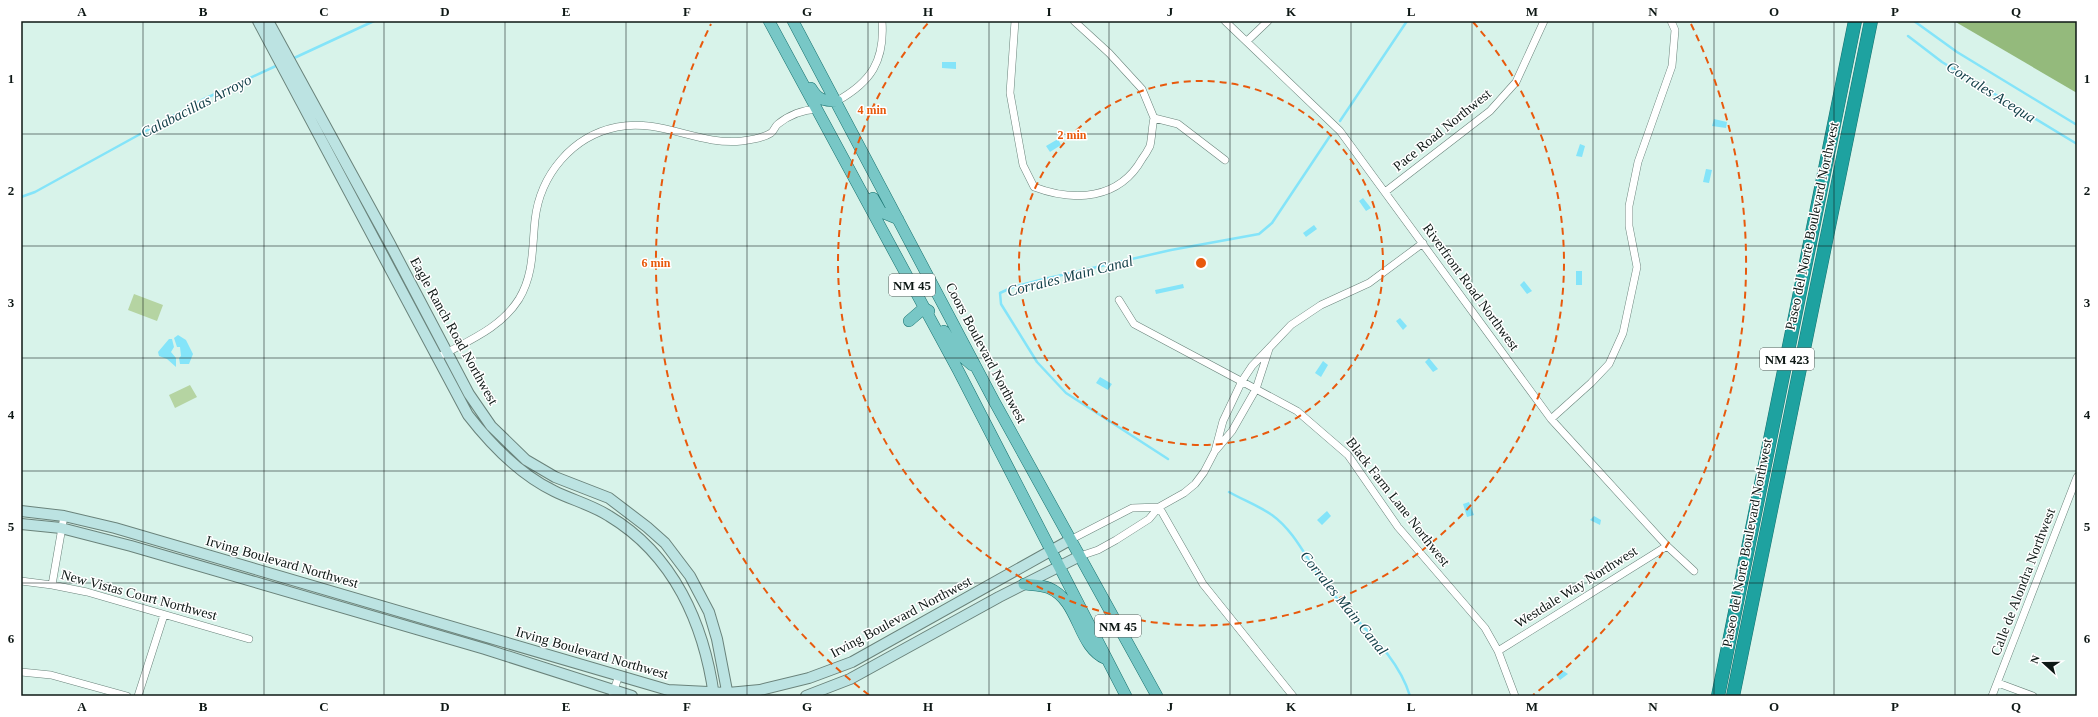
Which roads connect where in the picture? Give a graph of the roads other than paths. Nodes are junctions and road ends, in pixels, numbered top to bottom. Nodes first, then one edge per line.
1 (262, 21) edge
2 (769, 21) edge
3 (774, 21) edge
4 (793, 21) edge
5 (882, 21) edge
6 (1015, 21) edge
7 (1074, 21) edge
8 (1226, 21) edge
9 (1268, 21) edge
10 (1544, 21) edge
11 (1671, 21) edge
12 (1855, 21) edge
13 (1871, 22) edge
14 (1247, 41) junction
15 (305, 100) junction
16 (837, 101) junction
17 (817, 109) junction
18 (1154, 118) junction
19 (1224, 160) dead end
20 (1385, 192) junction
21 (898, 219) junction
22 (1423, 244) junction
23 (1119, 300) dead end
24 (924, 308) junction
25 (909, 321) dead end
26 (1270, 347) junction
27 (448, 352) junction
28 (437, 358) junction
29 (978, 371) junction
30 (1242, 381) junction
31 (1256, 389) junction
32 (1551, 419) junction
33 (1215, 451) junction
34 (2077, 478) edge
35 (1159, 507) junction
36 (21, 511) edge
37 (64, 516) junction
38 (21, 524) edge
39 (61, 528) junction
40 (1070, 540) junction
41 (1667, 546) junction
42 (1051, 550) junction
43 (1080, 556) junction
44 (1058, 566) junction
45 (1694, 571) dead end
46 (21, 581) edge
47 (52, 584) junction
48 (1024, 584) junction
49 (164, 615) junction
50 (249, 640) dead end
51 (1498, 651) junction
52 (1106, 659) junction
53 (21, 672) edge
54 (619, 675) junction
55 (1998, 683) junction
56 (613, 693) edge
57 (714, 694) edge
58 (728, 695) edge
59 (127, 696) edge
60 (138, 696) edge
61 (632, 696) edge
62 (806, 696) edge
63 (1126, 696) edge
64 (1156, 696) edge
65 (1293, 696) edge
66 (1515, 696) edge
67 (1718, 696) edge
68 (1733, 696) edge
69 (1992, 696) edge
70 (2033, 696) edge

1 - 15 street, Eagle Ranch Road Northwest
2 - 17 main road, NM 45
3 - 16 main road
4 - 16 main road, Coors Boulevard Northwest / NM 45
5 - 16 street
6 - 18 street
7 - 18 street
8 - 14 street, Riverfront Road Northwest
9 - 14 street
10 - 20 street, Pace Road Northwest
11 - 32 street
12 - 67 highway, Paseo del Norte Boulevard Northwest / NM 423
13 - 68 highway, Paseo del Norte Boulevard Northwest / NM 423
14 - 20 street, Riverfront Road Northwest
15 - 27 street, Eagle Ranch Road Northwest
15 - 28 street, Eagle Ranch Road Northwest
16 - 21 main road, Coors Boulevard Northwest / NM 45
17 - 21 main road
17 - 24 main road, NM 45
17 - 27 street
18 - 19 street
20 - 22 street, Riverfront Road Northwest
21 - 29 main road, Coors Boulevard Northwest / NM 45
22 - 26 street
22 - 32 street, Riverfront Road Northwest
23 - 30 street, Black Farm Lane Northwest
24 - 25 main road
24 - 29 main road
24 - 42 main road, NM 45
26 - 30 street
26 - 31 street
27 - 28 street
27 - 58 street, Eagle Ranch Road Northwest
28 - 57 street, Eagle Ranch Road Northwest
29 - 40 main road, Coors Boulevard Northwest / NM 45
30 - 31 street, Black Farm Lane Northwest
30 - 33 street
31 - 33 street
31 - 51 street, Black Farm Lane Northwest
32 - 41 street, Riverfront Road Northwest
33 - 35 street
34 - 55 street, Calle de Alondra Northwest
35 - 40 street, Irving Boulevard Northwest
35 - 43 street, Irving Boulevard Northwest
35 - 65 street
36 - 37 street, Irving Boulevard Northwest
37 - 39 street
37 - 54 street, Irving Boulevard Northwest
38 - 39 street, Irving Boulevard Northwest
39 - 47 street
39 - 56 street, Irving Boulevard Northwest
40 - 42 street, Irving Boulevard Northwest
40 - 43 main road, Coors Boulevard Northwest / NM 45
41 - 45 street, Riverfront Road Northwest
41 - 51 street, Westdale Way Northwest
42 - 44 main road, NM 45
42 - 58 street, Irving Boulevard Northwest
43 - 44 street, Irving Boulevard Northwest
43 - 64 main road, Coors Boulevard Northwest / NM 45
44 - 48 street, Irving Boulevard Northwest
44 - 52 main road, NM 45
46 - 47 street, New Vistas Court Northwest
47 - 49 street, New Vistas Court Northwest
48 - 52 main road
48 - 62 street, Irving Boulevard Northwest
49 - 50 street, New Vistas Court Northwest
49 - 60 street
51 - 66 street, Black Farm Lane Northwest
52 - 63 main road, NM 45
53 - 59 street
54 - 56 street
54 - 57 street, Irving Boulevard Northwest
55 - 69 street, Calle de Alondra Northwest
55 - 70 street
56 - 61 street, Irving Boulevard Northwest
57 - 58 street, Irving Boulevard Northwest

